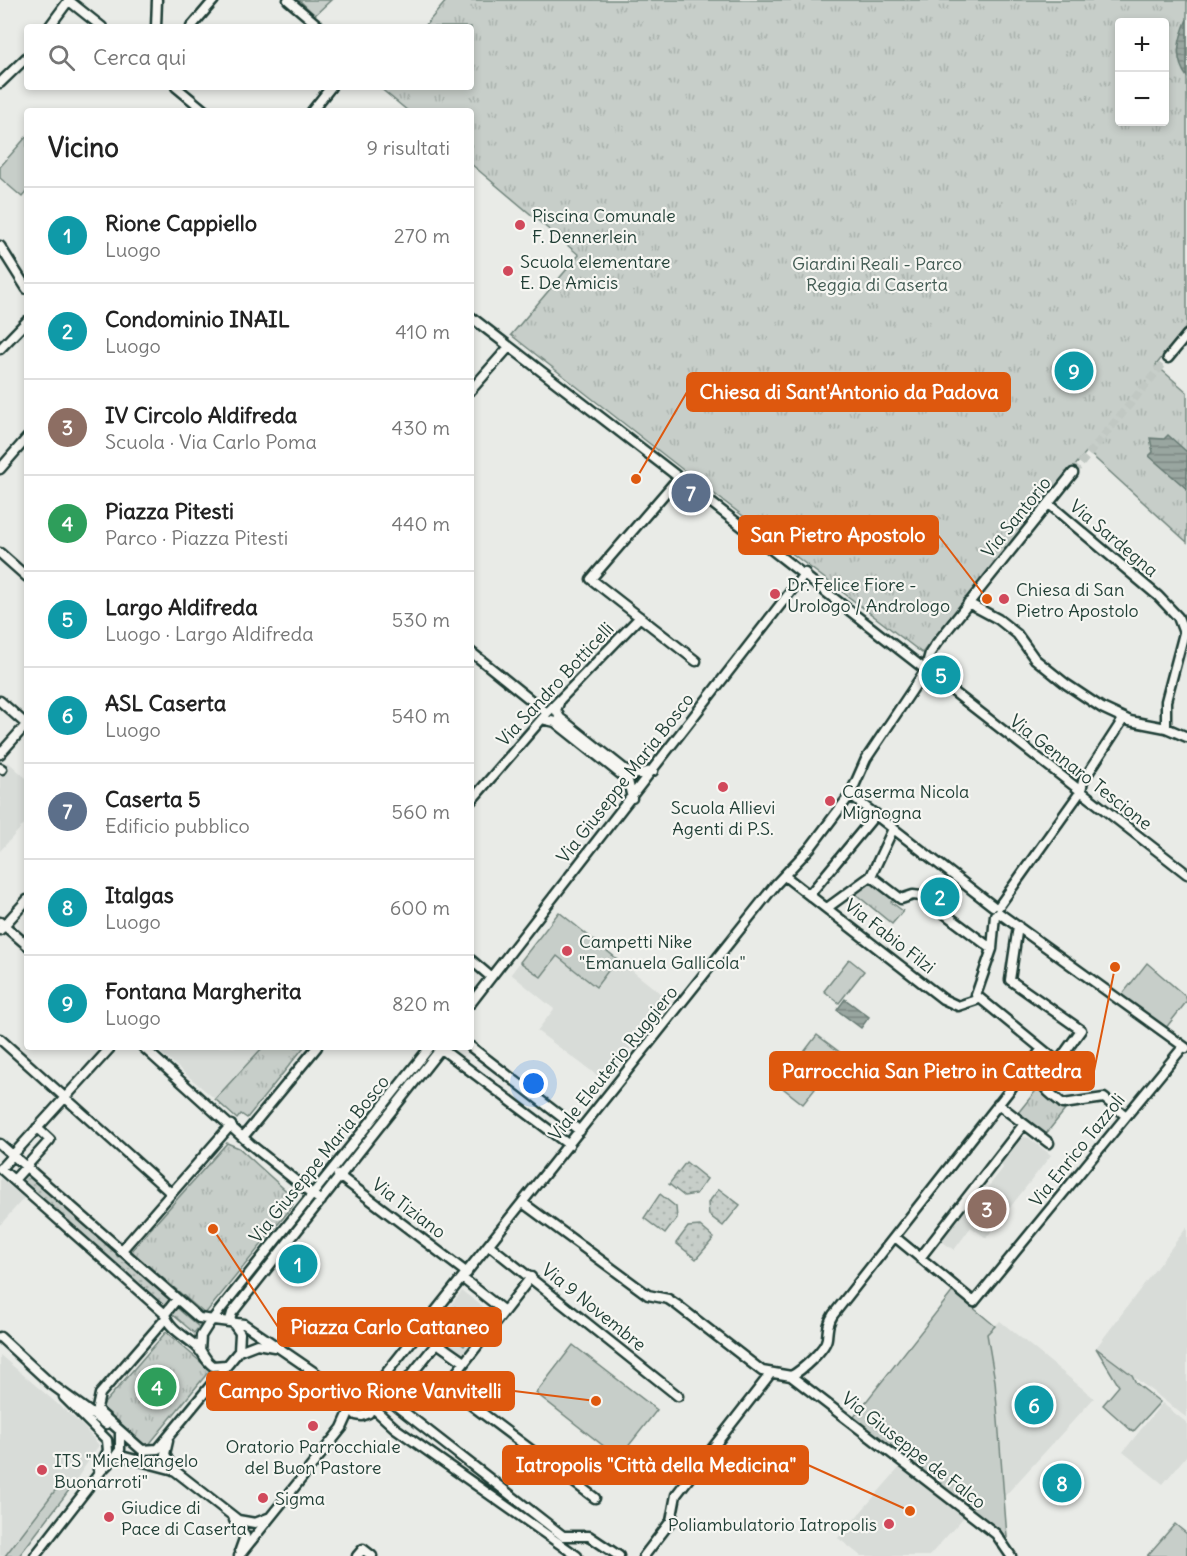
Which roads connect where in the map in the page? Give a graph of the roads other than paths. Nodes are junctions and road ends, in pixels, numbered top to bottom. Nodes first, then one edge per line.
1 (68, 0) edge
2 (157, 0) edge
3 (214, 0) edge
4 (288, 0) edge
5 (51, 24) edge
6 (98, 24) edge
7 (156, 24) edge
8 (194, 24) edge
9 (316, 24) edge
10 (24, 60) edge
11 (2, 79) edge
12 (179, 90) edge
13 (329, 90) edge
14 (198, 108) edge
15 (314, 108) edge
16 (0, 246) edge
17 (24, 284) edge
18 (474, 319) edge
19 (24, 324) edge
20 (1187, 335) edge
21 (509, 347) junction
22 (0, 349) edge
23 (1168, 358) tunnel mouth
24 (474, 387) edge
25 (24, 441) edge
26 (0, 469) edge
27 (1073, 473) tunnel mouth
28 (679, 477) junction
29 (1049, 504) junction
30 (0, 553) edge
31 (806, 573) junction
32 (24, 574) edge
33 (968, 603) junction
34 (640, 617) junction
35 (474, 655) edge
36 (696, 661) dead end
37 (925, 671) junction
38 (560, 699) junction
39 (0, 700) edge
40 (544, 716) junction
41 (1124, 718) junction
42 (24, 721) edge
43 (24, 727) edge
44 (1166, 729) junction
45 (1187, 737) edge
46 (0, 754) edge
47 (653, 771) junction
48 (1081, 791) junction
49 (850, 795) junction
50 (474, 798) edge
51 (632, 798) junction
52 (876, 814) junction
53 (893, 829) junction
54 (1187, 874) edge
55 (786, 876) junction
56 (872, 876) junction
57 (810, 894) junction
58 (24, 903) edge
59 (827, 908) junction
60 (997, 910) junction
61 (1, 926) edge
62 (1018, 926) junction
63 (24, 943) edge
64 (992, 949) junction
65 (474, 963) edge
66 (491, 977) junction
67 (474, 999) edge
68 (979, 999) junction
69 (0, 1040) edge
70 (1185, 1048) edge
71 (474, 1049) edge
72 (1042, 1049) junction
73 (108, 1050) edge
74 (146, 1050) edge
75 (315, 1050) edge
76 (428, 1050) edge
77 (439, 1050) edge
78 (444, 1050) edge
79 (65, 1100) junction
80 (998, 1104) junction
81 (1126, 1116) junction
82 (1024, 1124) junction
83 (231, 1125) junction
84 (37, 1128) junction
85 (580, 1131) junction
86 (243, 1137) junction
87 (1049, 1143) dead end
88 (0, 1144) edge
89 (569, 1145) junction
90 (13, 1155) junction
91 (26, 1166) junction
92 (0, 1168) edge
93 (331, 1170) junction
94 (340, 1177) junction
95 (14, 1180) junction
96 (171, 1193) junction
97 (312, 1194) junction
98 (321, 1201) junction
99 (523, 1203) junction
100 (895, 1237) junction
101 (489, 1245) junction
102 (121, 1251) junction
103 (920, 1258) junction
104 (464, 1275) junction
105 (531, 1277) junction
106 (177, 1299) junction
107 (504, 1311) junction
108 (165, 1316) junction
109 (213, 1320) junction
110 (230, 1320) junction
111 (420, 1330) junction
112 (0, 1338) edge
113 (437, 1343) junction
114 (200, 1351) junction
115 (239, 1351) junction
116 (285, 1352) junction
117 (464, 1362) junction
118 (226, 1365) junction
119 (771, 1373) junction
120 (791, 1376) junction
121 (379, 1382) junction
122 (51, 1384) junction
123 (678, 1396) dead end
124 (355, 1402) junction
125 (371, 1405) junction
126 (364, 1415) junction
127 (342, 1428) junction
128 (395, 1428) junction
129 (119, 1432) junction
130 (171, 1433) junction
131 (114, 1458) junction
132 (174, 1470) junction
133 (91, 1483) junction
134 (595, 1498) dead end
135 (230, 1515) junction
136 (268, 1518) junction
137 (360, 1553) edge
138 (39, 1555) edge
139 (238, 1556) edge
140 (372, 1556) edge
141 (577, 1556) edge
142 (619, 1556) edge
143 (644, 1556) edge
144 (1011, 1556) edge

1 - 5 street
1 - 6 street
2 - 7 street
3 - 8 street
4 - 9 street
10 - 11 street
12 - 14 street
13 - 15 street
16 - 17 street
18 - 21 street, Via Gennaro Tescione
19 - 22 street
20 - 23 street
21 - 24 street
21 - 28 street, Via Gennaro Tescione
25 - 26 street
27 - 29 street, Via Santorio
28 - 31 street, Via Gennaro Tescione
28 - 34 street
29 - 33 street, Via Santorio
29 - 44 street, Via Sardegna
30 - 32 street
31 - 37 street, Via Gennaro Tescione
31 - 47 street, Via Giuseppe Maria Bosco
33 - 37 street, Via Santorio
33 - 41 street
34 - 36 street
34 - 38 street, Via Sandro Botticelli
35 - 40 street
37 - 48 street, Via Gennaro Tescione
37 - 49 street, Viale Eleuterio Ruggiero
38 - 40 street, Via Sandro Botticelli
38 - 47 street
39 - 42 street
40 - 50 street, Via Sandro Botticelli
40 - 51 street
41 - 44 street
41 - 48 street
43 - 46 street
44 - 45 street
47 - 51 street, Via Giuseppe Maria Bosco
48 - 54 street, Via Gennaro Tescione
48 - 60 street
49 - 52 street
49 - 55 street, Viale Eleuterio Ruggiero
51 - 66 street, Via Giuseppe Maria Bosco
52 - 53 street
52 - 57 street
53 - 56 street
53 - 60 street
55 - 57 street, Via Fabio Filzi
55 - 85 street, Viale Eleuterio Ruggiero
56 - 59 street
56 - 64 street
57 - 59 street, Via Fabio Filzi
58 - 61 street
59 - 68 street, Via Fabio Filzi
60 - 62 street
60 - 64 street
61 - 63 street
62 - 70 street
62 - 72 street
64 - 68 street
65 - 66 street
66 - 67 street, Via Giuseppe Maria Bosco
68 - 72 street
69 - 79 street
70 - 81 street, Via Enrico Tazzoli
71 - 85 street
72 - 80 street
72 - 81 street
73 - 79 street
74 - 83 street
75 - 86 street
76 - 93 street, Via Giuseppe Maria Bosco
77 - 94 street, Via Giuseppe Maria Bosco
78 - 89 street
79 - 84 street
79 - 96 street
80 - 82 street
80 - 100 street
81 - 103 street, Via Enrico Tazzoli
82 - 87 street
82 - 103 street
83 - 86 street
83 - 96 street
84 - 90 street
84 - 91 street
85 - 89 street, Viale Eleuterio Ruggiero
86 - 97 street
88 - 90 street
89 - 99 street, Viale Eleuterio Ruggiero
90 - 91 street
90 - 92 street
91 - 95 street
91 - 102 street
92 - 95 street
93 - 94 street, Via Tiziano
93 - 97 street, Via Giuseppe Maria Bosco
94 - 98 street, Via Giuseppe Maria Bosco
94 - 104 street, Via Tiziano
95 - 108 street
96 - 102 street
97 - 98 street
97 - 109 street, Via Giuseppe Maria Bosco
98 - 110 street, Via Giuseppe Maria Bosco
99 - 101 street, Viale Eleuterio Ruggiero
99 - 119 street
100 - 103 street
100 - 120 street
101 - 104 street, Viale Eleuterio Ruggiero
101 - 105 street, Via 9 Novembre
102 - 106 street
104 - 107 street, Via Tiziano
104 - 111 street, Viale Eleuterio Ruggiero
105 - 107 street
105 - 123 street, Via 9 Novembre
106 - 108 street
106 - 109 street
107 - 117 street
108 - 114 street
108 - 129 street
109 - 110 street
109 - 114 street
110 - 115 street
110 - 116 street
111 - 113 street
111 - 121 street, Viale Eleuterio Ruggiero
112 - 122 street
113 - 117 street
113 - 142 street
114 - 118 street
115 - 116 street
115 - 118 street
116 - 124 street
117 - 134 street
118 - 130 street
119 - 120 street
119 - 143 street
120 - 144 street, Via Giuseppe de Falco
121 - 124 street, Viale Eleuterio Ruggiero
121 - 125 street, Viale Eleuterio Ruggiero
122 - 129 street
122 - 133 street
124 - 125 street
124 - 126 street
124 - 127 street
125 - 126 street, Viale Eleuterio Ruggiero
125 - 128 street
126 - 127 street
126 - 128 street
127 - 136 street
128 - 141 street
129 - 130 street
129 - 131 street
130 - 132 street
131 - 132 street
131 - 133 street
132 - 135 street
133 - 138 street
135 - 136 street
135 - 139 street
136 - 139 street
137 - 140 street

